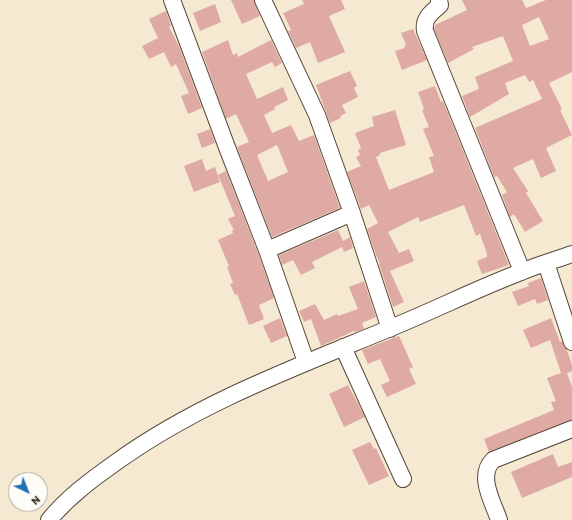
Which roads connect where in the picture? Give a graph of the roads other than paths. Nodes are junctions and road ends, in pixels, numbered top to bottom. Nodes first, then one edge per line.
1 (172, 0) edge
2 (263, 0) edge
3 (438, 0) edge
4 (352, 213) junction
5 (267, 250) junction
6 (572, 254) edge
7 (546, 263) junction
8 (522, 271) junction
9 (390, 329) junction
10 (572, 342) edge
11 (343, 347) junction
12 (306, 362) junction
13 (572, 429) edge
14 (403, 479) dead end
15 (50, 520) edge
16 (499, 520) edge

1 - 5 street
2 - 4 street
3 - 8 street
4 - 5 street
4 - 9 street
5 - 12 street
6 - 7 street
7 - 8 street
7 - 10 street
8 - 9 street
9 - 11 street
11 - 12 street
11 - 14 street
12 - 15 street
13 - 16 street

